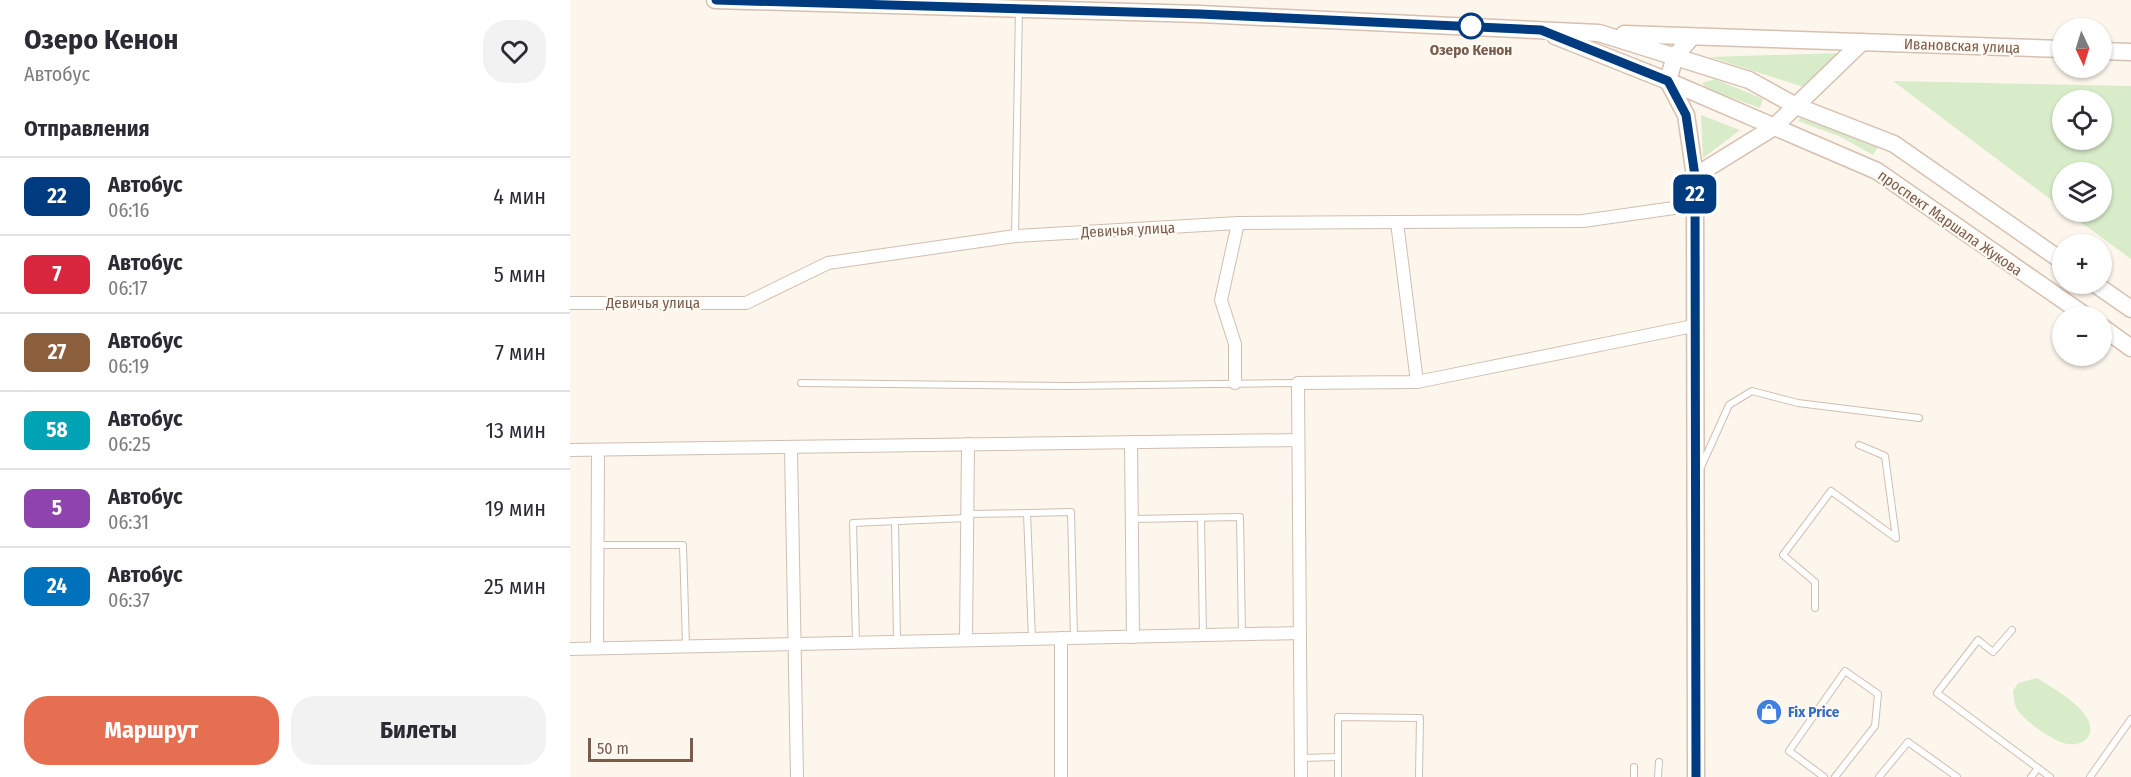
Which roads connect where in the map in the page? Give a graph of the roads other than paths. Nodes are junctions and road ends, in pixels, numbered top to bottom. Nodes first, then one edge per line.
1 (715, 0) edge
2 (784, 1) edge
3 (1019, 9) junction
4 (1541, 30) junction
5 (1599, 33) junction
6 (1692, 37) junction
7 (1862, 42) junction
8 (2052, 50) edge
9 (2112, 51) edge
10 (2131, 52) edge
11 (1675, 56) junction
12 (1668, 81) junction
13 (1796, 106) junction
14 (1774, 127) junction
15 (1695, 176) junction
16 (1695, 205) junction
17 (1397, 222) junction
18 (1238, 223) junction
19 (1015, 236) junction
20 (2052, 254) edge
21 (2109, 294) edge
22 (570, 303) edge
23 (2072, 306) edge
24 (2131, 309) edge
25 (1693, 326) junction
26 (2112, 334) edge
27 (2131, 348) edge
28 (1417, 382) junction
29 (801, 383) dead end
30 (1235, 383) junction
31 (1298, 383) junction
32 (1919, 417) dead end
33 (1298, 440) junction
34 (1131, 442) junction
35 (968, 444) junction
36 (1859, 445) dead end
37 (790, 449) junction
38 (570, 450) edge
39 (598, 450) junction
40 (1695, 481) junction
41 (1027, 513) junction
42 (967, 516) junction
43 (1201, 518) junction
44 (1133, 519) junction
45 (895, 521) junction
46 (598, 545) junction
47 (1815, 608) dead end
48 (2012, 630) dead end
49 (1300, 633) junction
50 (1242, 634) junction
51 (1203, 635) junction
52 (1134, 637) junction
53 (1060, 638) junction
54 (1074, 638) junction
55 (1032, 639) junction
56 (966, 640) junction
57 (897, 641) junction
58 (856, 642) junction
59 (796, 643) junction
60 (686, 646) junction
61 (597, 648) junction
62 (570, 649) edge
63 (2131, 720) edge
64 (1338, 757) junction
65 (1301, 758) junction
66 (1659, 762) dead end
67 (1634, 767) dead end
68 (2038, 768) junction
69 (1949, 775) edge
70 (797, 777) edge
71 (1061, 777) edge
72 (1301, 777) edge
73 (1338, 777) edge
74 (1419, 777) edge
75 (1634, 777) edge
76 (1658, 777) edge
77 (1696, 777) edge
78 (1824, 777) edge
79 (1835, 777) edge
80 (1879, 777) edge
81 (1957, 777) edge
82 (2031, 777) edge
83 (2050, 777) edge
84 (2090, 777) edge

1 - 2 main road
2 - 3 main road
3 - 4 main road
3 - 19 lane
4 - 5 main road
4 - 12 main road, проспект Маршала Жукова
5 - 6 main road, Ивановская улица
5 - 11 main road
6 - 7 main road, Ивановская улица
6 - 11 main road
7 - 8 main road, Ивановская улица
7 - 13 main road
9 - 10 main road
11 - 12 main road
11 - 13 main road
12 - 14 main road, проспект Маршала Жукова
12 - 15 main road
13 - 14 main road
13 - 20 main road
14 - 15 main road
14 - 23 main road, проспект Маршала Жукова
15 - 16 main road
16 - 17 street, Девичья улица
16 - 25 main road
17 - 18 street, Девичья улица
17 - 28 street
18 - 19 street, Девичья улица
18 - 30 street
19 - 22 street, Девичья улица
21 - 24 main road
25 - 28 street
25 - 40 main road
26 - 27 main road
28 - 31 street
29 - 30 lane
30 - 31 lane
31 - 33 street
32 - 40 lane
33 - 34 street
33 - 49 street
34 - 35 street
34 - 44 street
35 - 37 street
35 - 42 street
36 - 47 lane
37 - 39 street
37 - 59 street
38 - 39 street
39 - 46 street
40 - 77 main road
41 - 42 lane
41 - 54 lane
41 - 55 lane
42 - 45 lane
42 - 56 street
43 - 44 lane
43 - 50 lane
43 - 51 lane
44 - 52 street
45 - 57 lane
45 - 58 lane
46 - 60 lane
46 - 61 street
48 - 68 lane
49 - 50 street
49 - 65 street
50 - 51 street
51 - 52 street
52 - 54 street
53 - 54 street
53 - 55 street
53 - 71 street
55 - 56 street
56 - 57 street
57 - 58 street
58 - 59 street
59 - 60 street
59 - 70 street
60 - 61 street
61 - 62 street
63 - 84 lane
64 - 65 lane
64 - 73 lane
64 - 74 lane
65 - 72 street
66 - 76 lane
67 - 75 lane
68 - 82 lane
68 - 83 lane
69 - 80 lane
69 - 81 lane
78 - 79 lane

